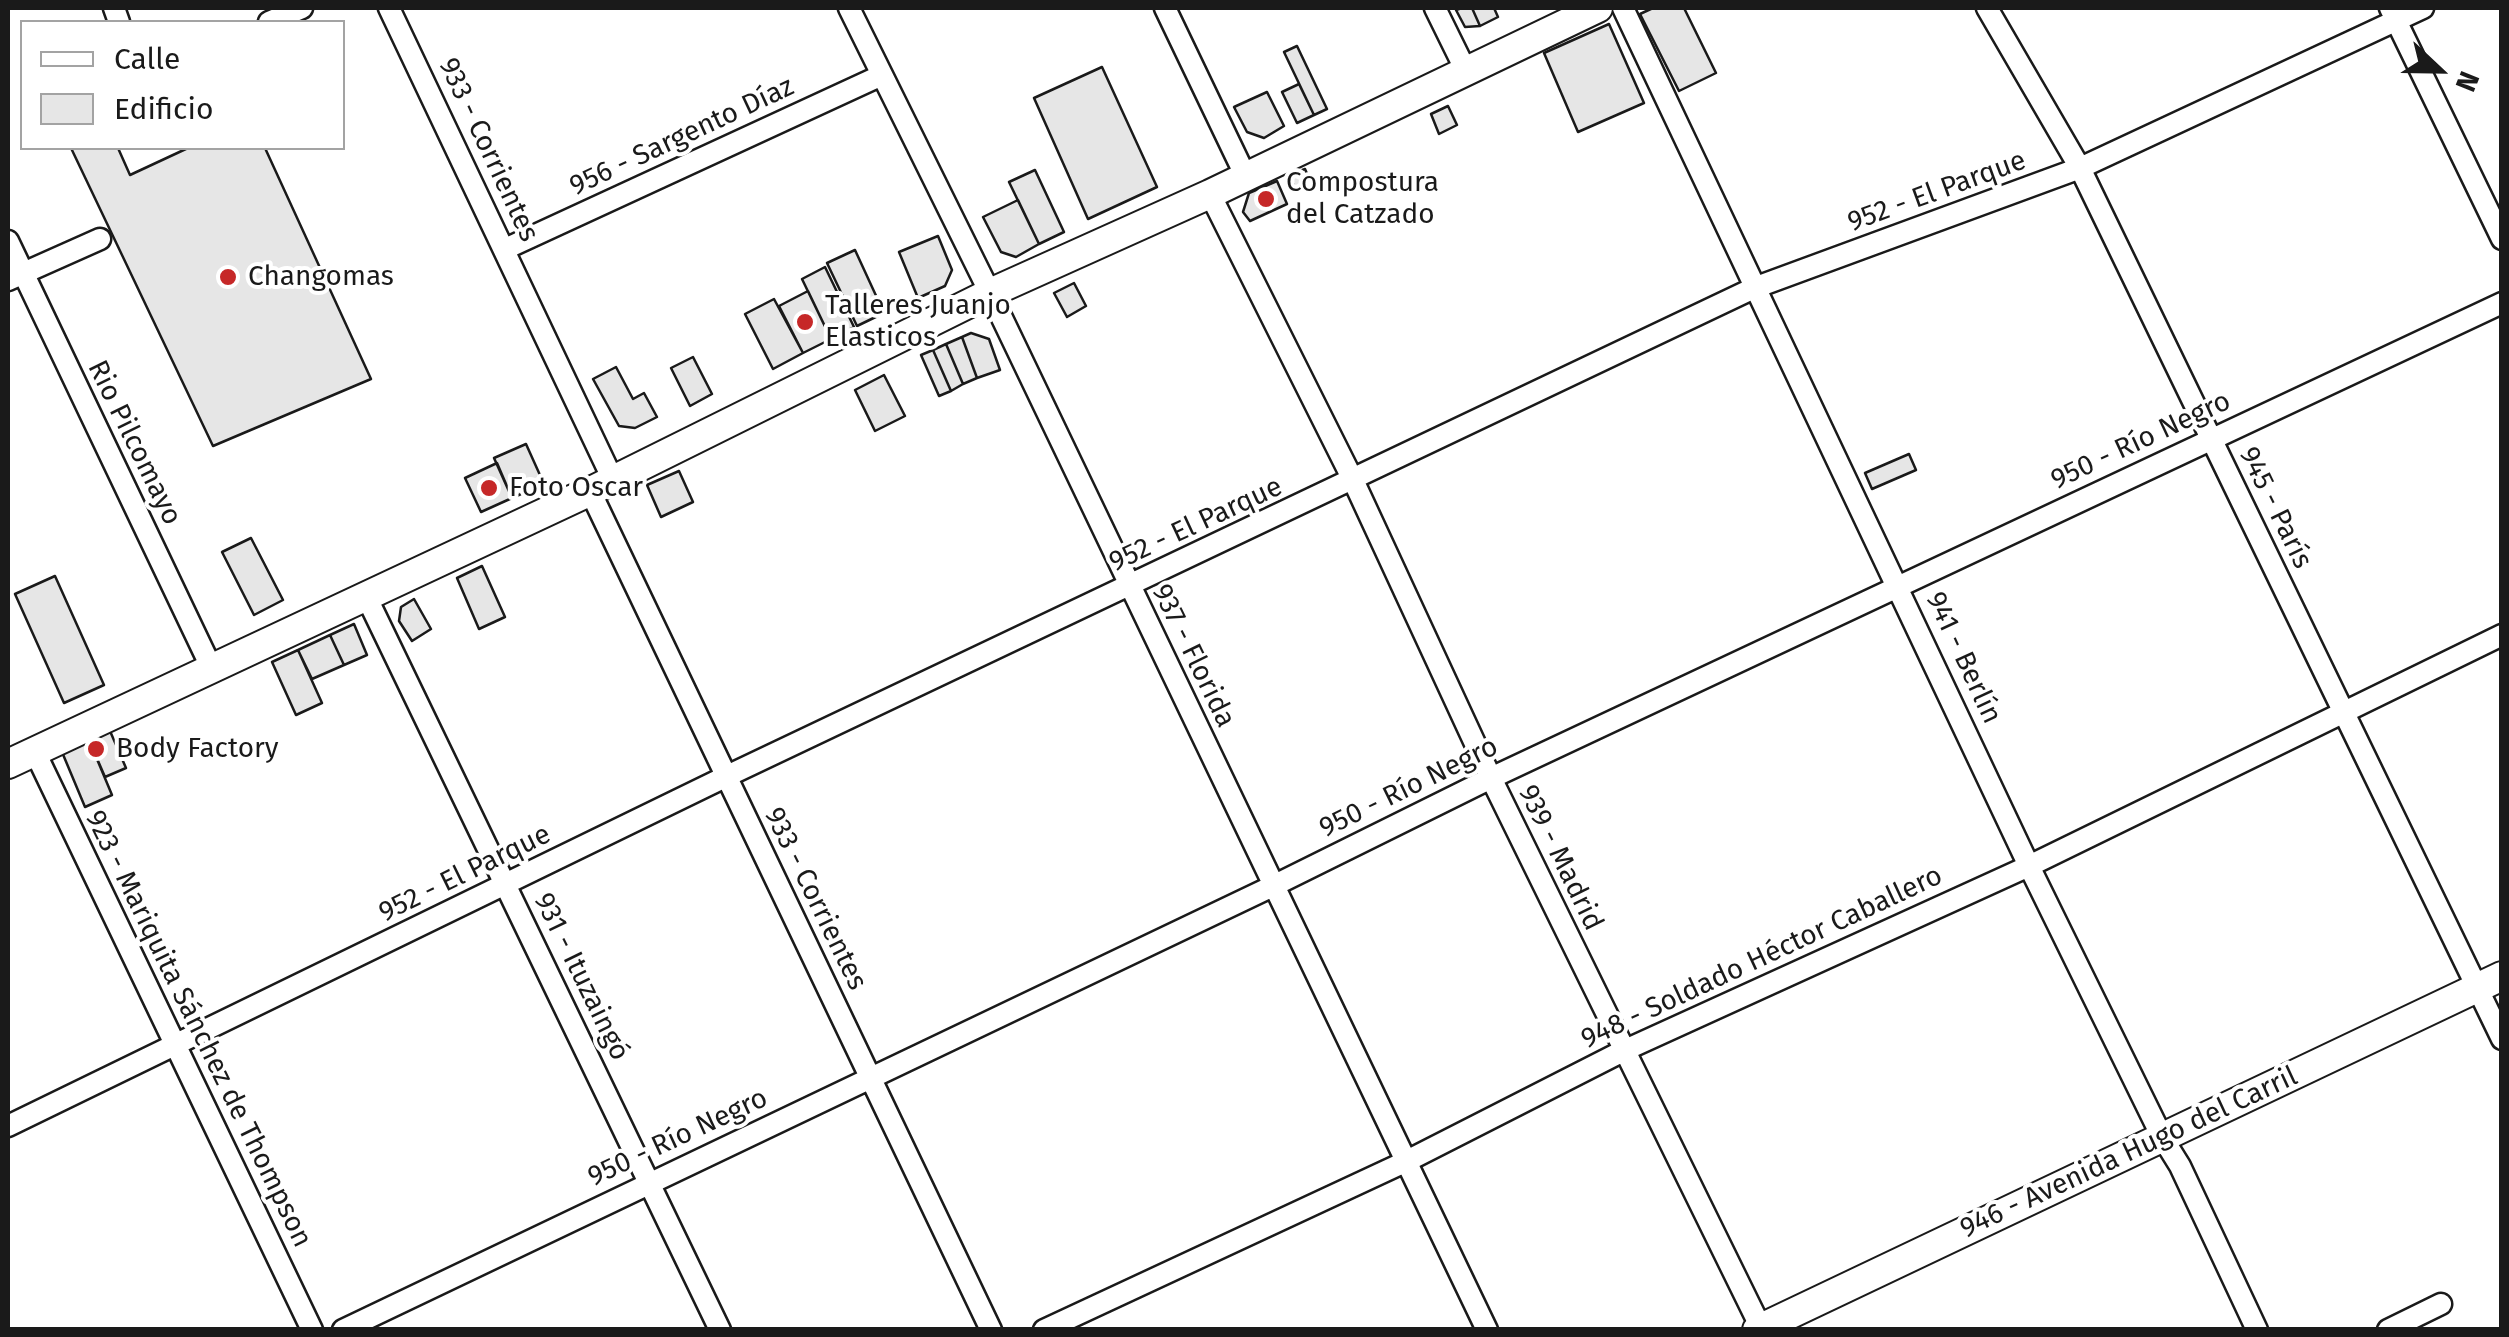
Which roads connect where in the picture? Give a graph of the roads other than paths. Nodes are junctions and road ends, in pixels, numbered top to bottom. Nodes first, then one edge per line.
1 (302, 8) edge
2 (389, 8) edge
3 (849, 8) edge
4 (1165, 8) edge
5 (1435, 8) edge
6 (1598, 8) edge
7 (1623, 8) edge
8 (1987, 8) edge
9 (2424, 8) edge
10 (2393, 14) edge
11 (274, 20) edge
12 (1466, 71) junction
13 (882, 75) junction
14 (2080, 168) junction
15 (1244, 175) junction
16 (1210, 194) junction
17 (100, 239) dead end
18 (2502, 239) edge
19 (8, 242) edge
20 (505, 250) junction
21 (15, 276) edge
22 (1754, 288) junction
23 (990, 294) junction
24 (2502, 303) edge
25 (2210, 439) junction
26 (1353, 480) junction
27 (602, 486) junction
28 (1898, 585) junction
29 (1128, 587) junction
30 (366, 596) junction
31 (2502, 635) edge
32 (212, 667) junction
33 (2343, 710) junction
34 (34, 752) junction
35 (8, 764) edge
36 (726, 777) junction
37 (1490, 778) junction
38 (2029, 866) junction
39 (1275, 885) junction
40 (506, 886) junction
41 (2489, 982) edge
42 (2502, 1039) edge
43 (175, 1044) junction
44 (1623, 1051) junction
45 (870, 1077) junction
46 (8, 1126) edge
47 (2162, 1137) junction
48 (1406, 1161) junction
49 (650, 1181) junction
50 (2442, 1304) dead end
51 (1759, 1328) edge
52 (312, 1330) edge
53 (343, 1330) edge
54 (720, 1330) edge
55 (991, 1330) edge
56 (1044, 1330) edge
57 (1488, 1330) edge
58 (2257, 1330) edge
59 (2388, 1330) edge

1 - 11 street
2 - 20 street, 933 - Corrientes
3 - 13 street, 937 - Florida
4 - 15 street
5 - 12 street
6 - 12 main road
7 - 22 street, 941 - Berlín
8 - 14 street, 945 - París
9 - 10 street, 952 - El Parque
10 - 14 street, 952 - El Parque
10 - 18 street
12 - 15 main road
13 - 20 street, 956 - Sargento Díaz
13 - 23 street, 937 - Florida
14 - 22 street, 952 - El Parque
14 - 25 street, 945 - París
15 - 16 main road
16 - 23 main road
16 - 26 street, 939 - Madrid
17 - 21 street
19 - 21 street, Rio Pilcomayo
20 - 27 street, 933 - Corrientes
21 - 32 street, Rio Pilcomayo
22 - 26 street, 952 - El Parque
22 - 28 street, 941 - Berlín
23 - 27 main road
23 - 29 street, 937 - Florida
24 - 25 street, 950 - Río Negro
25 - 28 street, 950 - Río Negro
25 - 33 street, 945 - París
26 - 29 street, 952 - El Parque
26 - 37 street, 939 - Madrid
27 - 30 main road
27 - 36 street, 933 - Corrientes
28 - 37 street, 950 - Río Negro
28 - 38 street, 941 - Berlín
29 - 36 street, 952 - El Parque
29 - 39 street, 937 - Florida
30 - 32 main road
30 - 40 street, 931 - Ituzaingó
31 - 33 street, 948 - Soldado Héctor Caballero
32 - 34 main road
33 - 38 street, 948 - Soldado Héctor Caballero
33 - 41 street, 945 - París
34 - 35 main road
34 - 43 street, 923 - Mariquita Sánchez de Thompson
36 - 40 street, 952 - El Parque
36 - 45 street, 933 - Corrientes
37 - 39 street, 950 - Río Negro
37 - 44 street, 939 - Madrid
38 - 44 street, 948 - Soldado Héctor Caballero
38 - 47 street, 941 - Berlín
39 - 45 street, 950 - Río Negro
39 - 48 street, 937 - Florida
40 - 43 street, 952 - El Parque
40 - 49 street, 931 - Ituzaingó
41 - 42 street, 945 - París
41 - 47 main road, 946 - Avenida Hugo del Carril
43 - 46 street, 952 - El Parque
43 - 52 street, 923 - Mariquita Sánchez de Thompson
44 - 48 street, 948 - Soldado Héctor Caballero
44 - 51 street, 939 - Madrid
45 - 49 street, 950 - Río Negro
45 - 55 street, 933 - Corrientes
47 - 51 main road, 946 - Avenida Hugo del Carril
47 - 58 street, 941 - Berlín
48 - 56 street, 948 - Soldado Héctor Caballero
48 - 57 street, 937 - Florida
49 - 53 street, 950 - Río Negro
49 - 54 street, 931 - Ituzaingó
50 - 59 street

